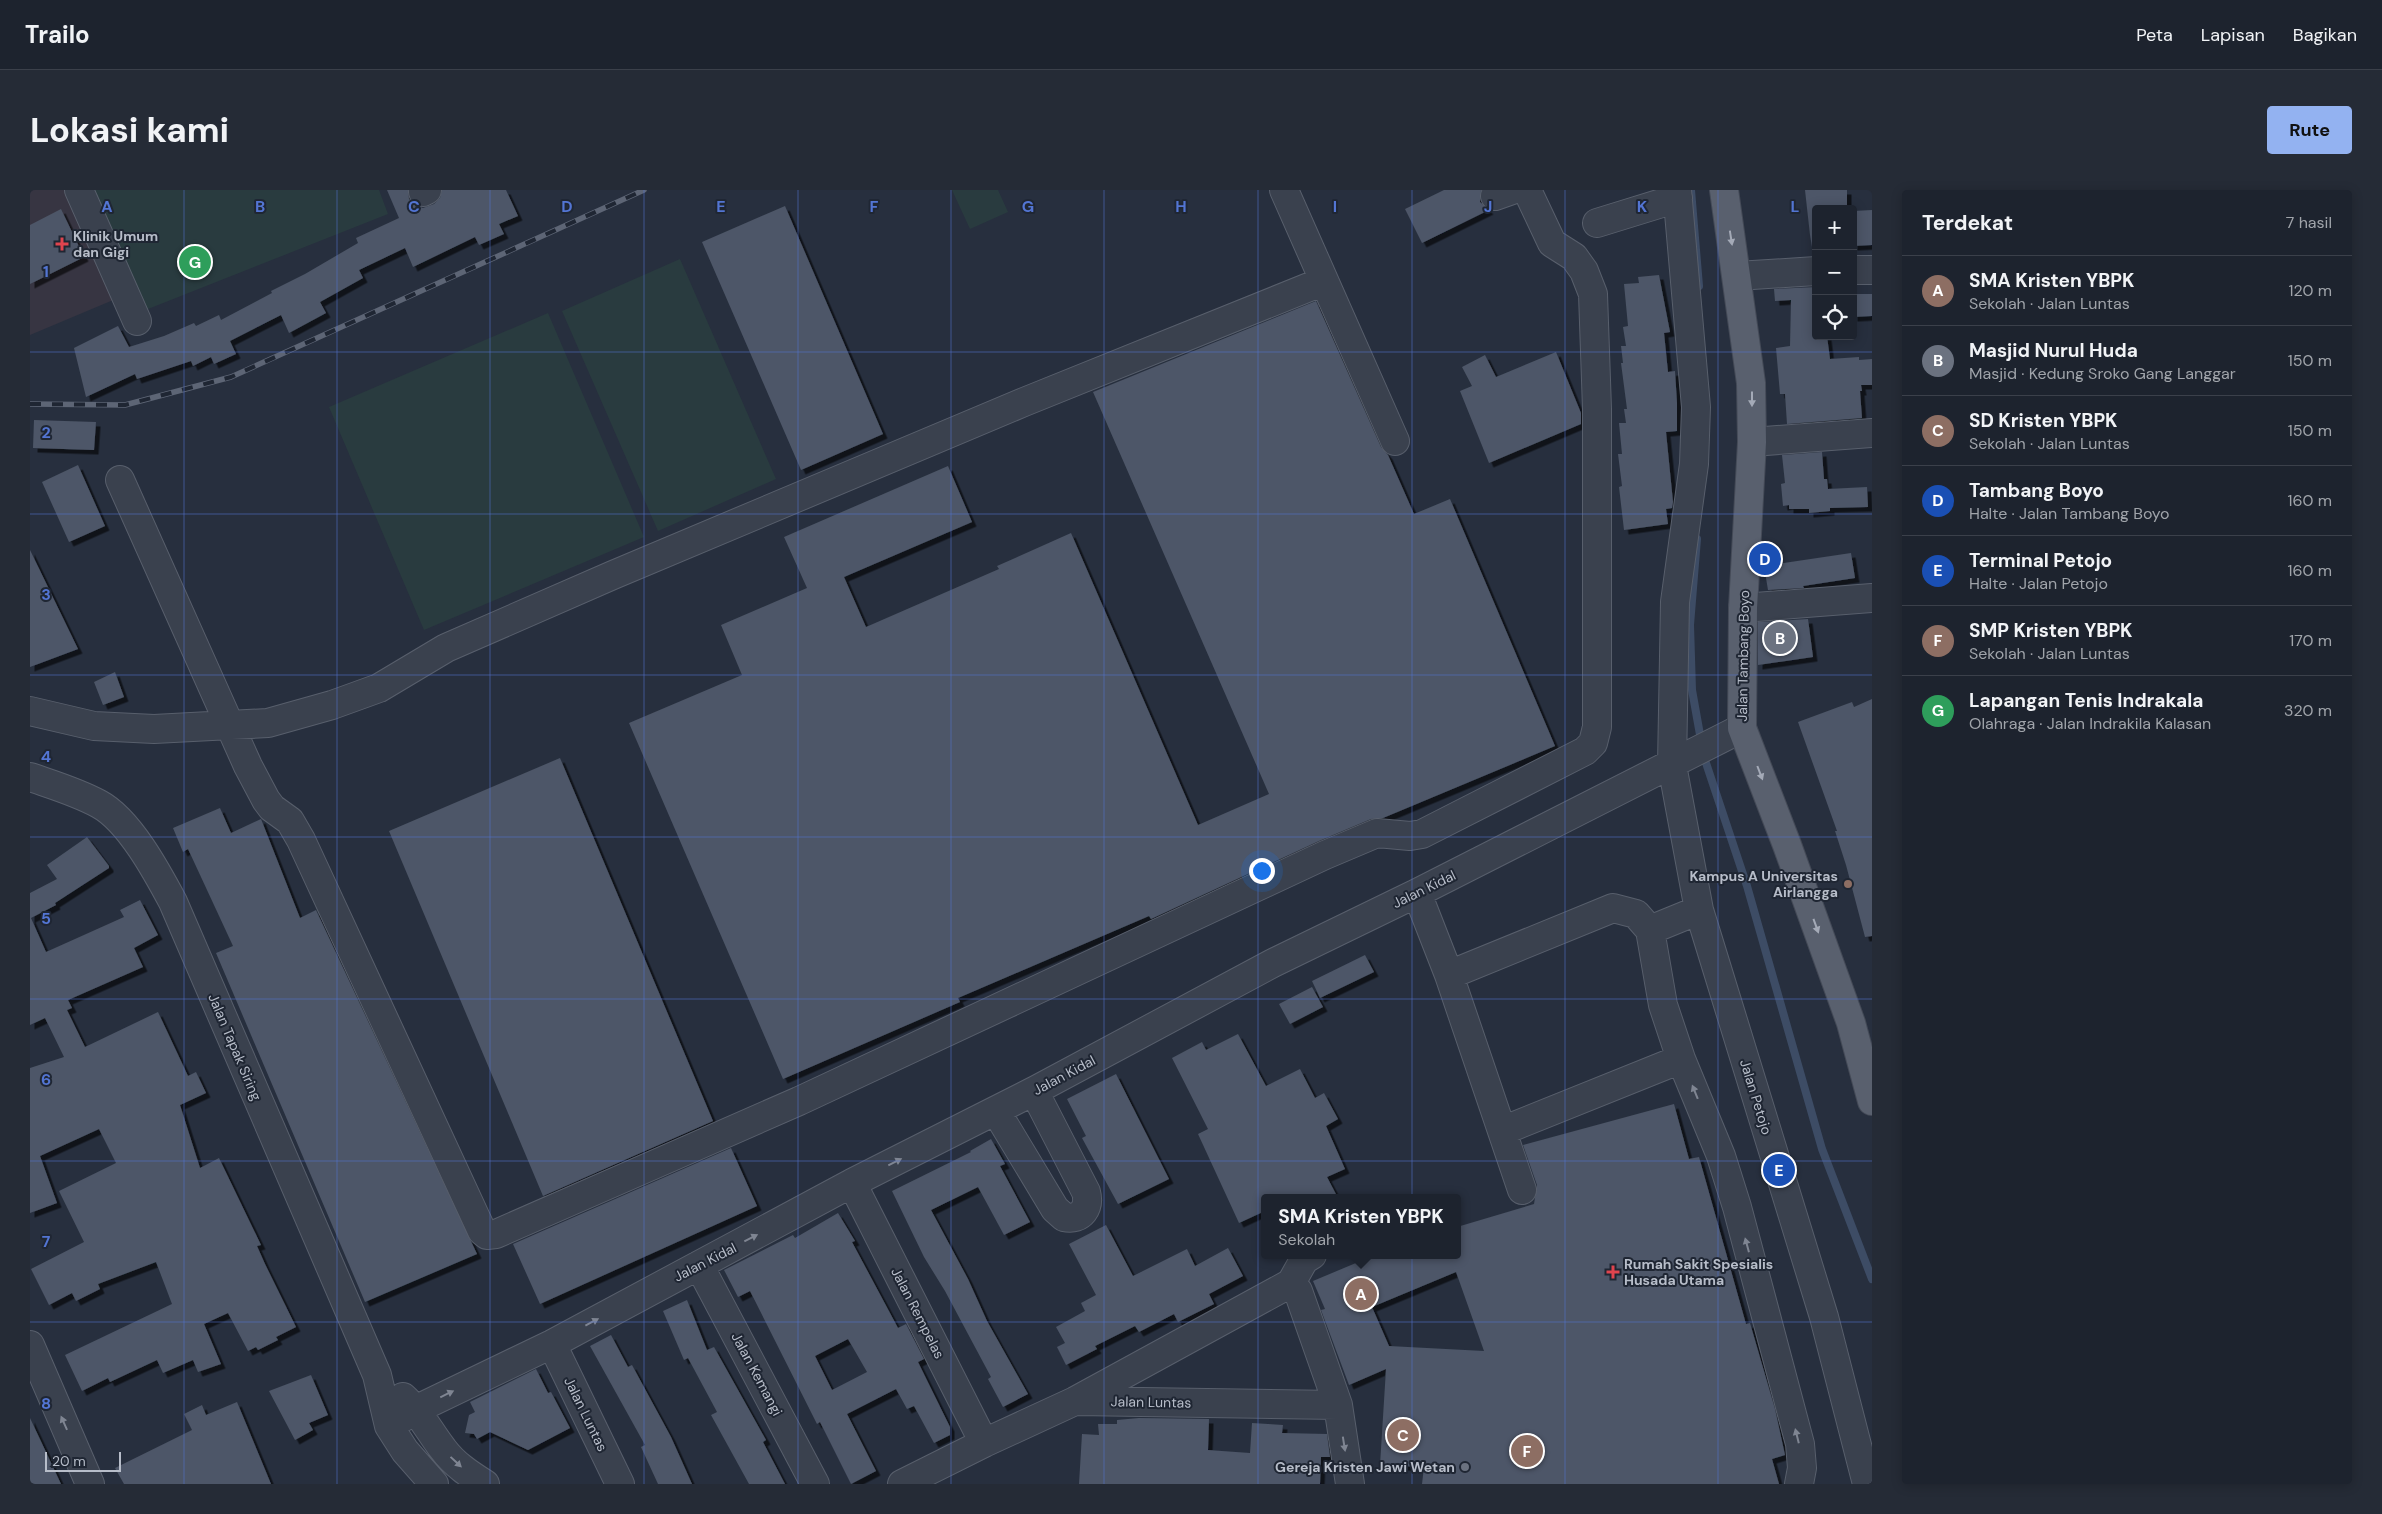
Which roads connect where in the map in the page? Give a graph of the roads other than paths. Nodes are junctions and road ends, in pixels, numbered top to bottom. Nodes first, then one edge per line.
1 (79, 190) edge
2 (1284, 190) edge
3 (1527, 190) edge
4 (1724, 190) edge
5 (1677, 194) edge
6 (1597, 222) dead end
7 (1857, 270) edge
8 (1872, 270) edge
9 (1812, 271) edge
10 (1737, 276) junction
11 (1324, 281) junction
12 (137, 321) dead end
13 (1872, 433) edge
14 (1395, 441) dead end
15 (1752, 442) junction
16 (120, 480) dead end
17 (1872, 598) edge
18 (1743, 608) junction
19 (30, 711) edge
20 (229, 726) junction
21 (1732, 733) junction
22 (1679, 761) junction
23 (30, 777) edge
24 (1417, 893) junction
25 (1699, 910) junction
26 (1650, 930) junction
27 (1449, 975) junction
28 (1681, 1059) junction
29 (1034, 1091) junction
30 (1872, 1101) edge
31 (996, 1110) junction
32 (1502, 1131) junction
33 (852, 1183) junction
34 (1522, 1190) dead end
35 (1306, 1259) edge
36 (699, 1265) junction
37 (1291, 1283) junction
38 (552, 1344) junction
39 (30, 1346) edge
40 (377, 1375) junction
41 (1075, 1401) junction
42 (1338, 1405) junction
43 (417, 1409) junction
44 (389, 1426) junction
45 (984, 1443) junction
46 (90, 1484) edge
47 (434, 1484) edge
48 (484, 1484) edge
49 (620, 1484) edge
50 (815, 1484) edge
51 (902, 1484) edge
52 (1350, 1484) edge
53 (1799, 1484) edge
54 (1867, 1484) edge

1 - 12 street
2 - 11 street
3 - 20 street
4 -> 10 main road, Jalan Tambang Boyo
5 - 6 street
5 - 22 street, Jalan Petojo
7 - 8 street
9 - 10 street
10 -> 15 main road, Jalan Tambang Boyo
11 - 14 street
11 - 20 street
13 - 15 street
15 - 18 main road, Jalan Tambang Boyo
16 - 20 street
17 - 18 street
18 - 21 main road, Jalan Tambang Boyo
19 - 20 street
21 - 22 street, Jalan Kidal
21 -> 30 main road, Jalan Tambang Boyo
22 - 24 street, Jalan Kidal
22 - 25 street, Jalan Petojo
23 - 40 street, Jalan Tapak Siring
24 - 27 street
24 - 29 street, Jalan Kidal
25 - 26 street
25 - 54 street, Jalan Petojo
26 - 27 street
26 - 28 street
27 - 32 street
28 - 32 street
53 -> 28 street
29 - 31 street, Jalan Kidal
29 - 31 street
33 -> 31 street, Jalan Kidal
32 - 34 street
36 -> 33 street, Jalan Kidal
33 - 45 street, Jalan Rempelas
35 - 37 street
38 -> 36 street, Jalan Kidal
36 - 50 street, Jalan Kemangi
37 - 41 street
37 - 42 street
43 -> 38 street, Jalan Kidal
38 - 49 street, Jalan Luntas
46 -> 39 street
40 - 43 street, Jalan Tapak Siring
40 - 44 street, Jalan Tapak Siring
41 - 42 street, Jalan Luntas
41 - 45 street, Jalan Luntas
42 -> 52 street
43 - 44 street, Jalan Kidal
43 -> 48 street, Jalan Tapak Siring
44 - 47 street, Jalan Tapak Siring
45 - 51 street, Jalan Luntas

